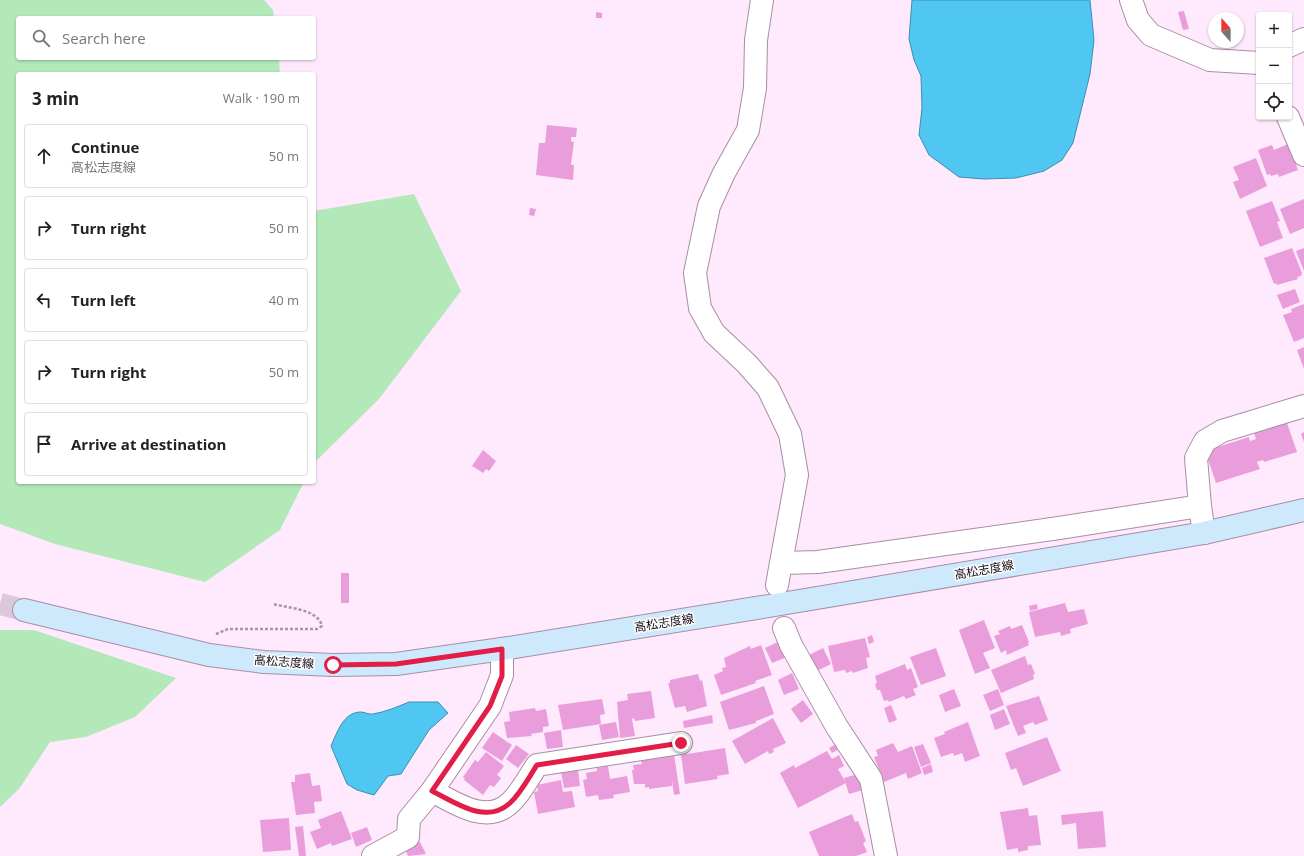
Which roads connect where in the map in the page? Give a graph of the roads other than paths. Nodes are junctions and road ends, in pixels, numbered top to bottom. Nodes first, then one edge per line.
1 (762, 0) edge
2 (1132, 0) edge
3 (1304, 39) edge
4 (1292, 45) edge
5 (1256, 63) edge
6 (1289, 120) edge
7 (1304, 155) edge
8 (1304, 406) edge
9 (1200, 506) junction
10 (1304, 510) edge
11 (1204, 533) junction
12 (782, 563) junction
13 (777, 585) dead end
14 (24, 610) tunnel mouth
15 (784, 628) dead end
16 (502, 649) junction
17 (681, 743) dead end
18 (432, 791) junction
19 (373, 856) edge
20 (886, 856) edge

1 - 12 street
2 - 5 street
3 - 4 street
6 - 7 street
8 - 9 street
9 - 11 street
9 - 12 street
10 - 11 main road, 高松志度線
11 - 16 main road, 高松志度線
12 - 13 street
14 - 16 main road, 高松志度線
15 - 20 street
16 - 18 street
17 - 18 street
18 - 19 street

